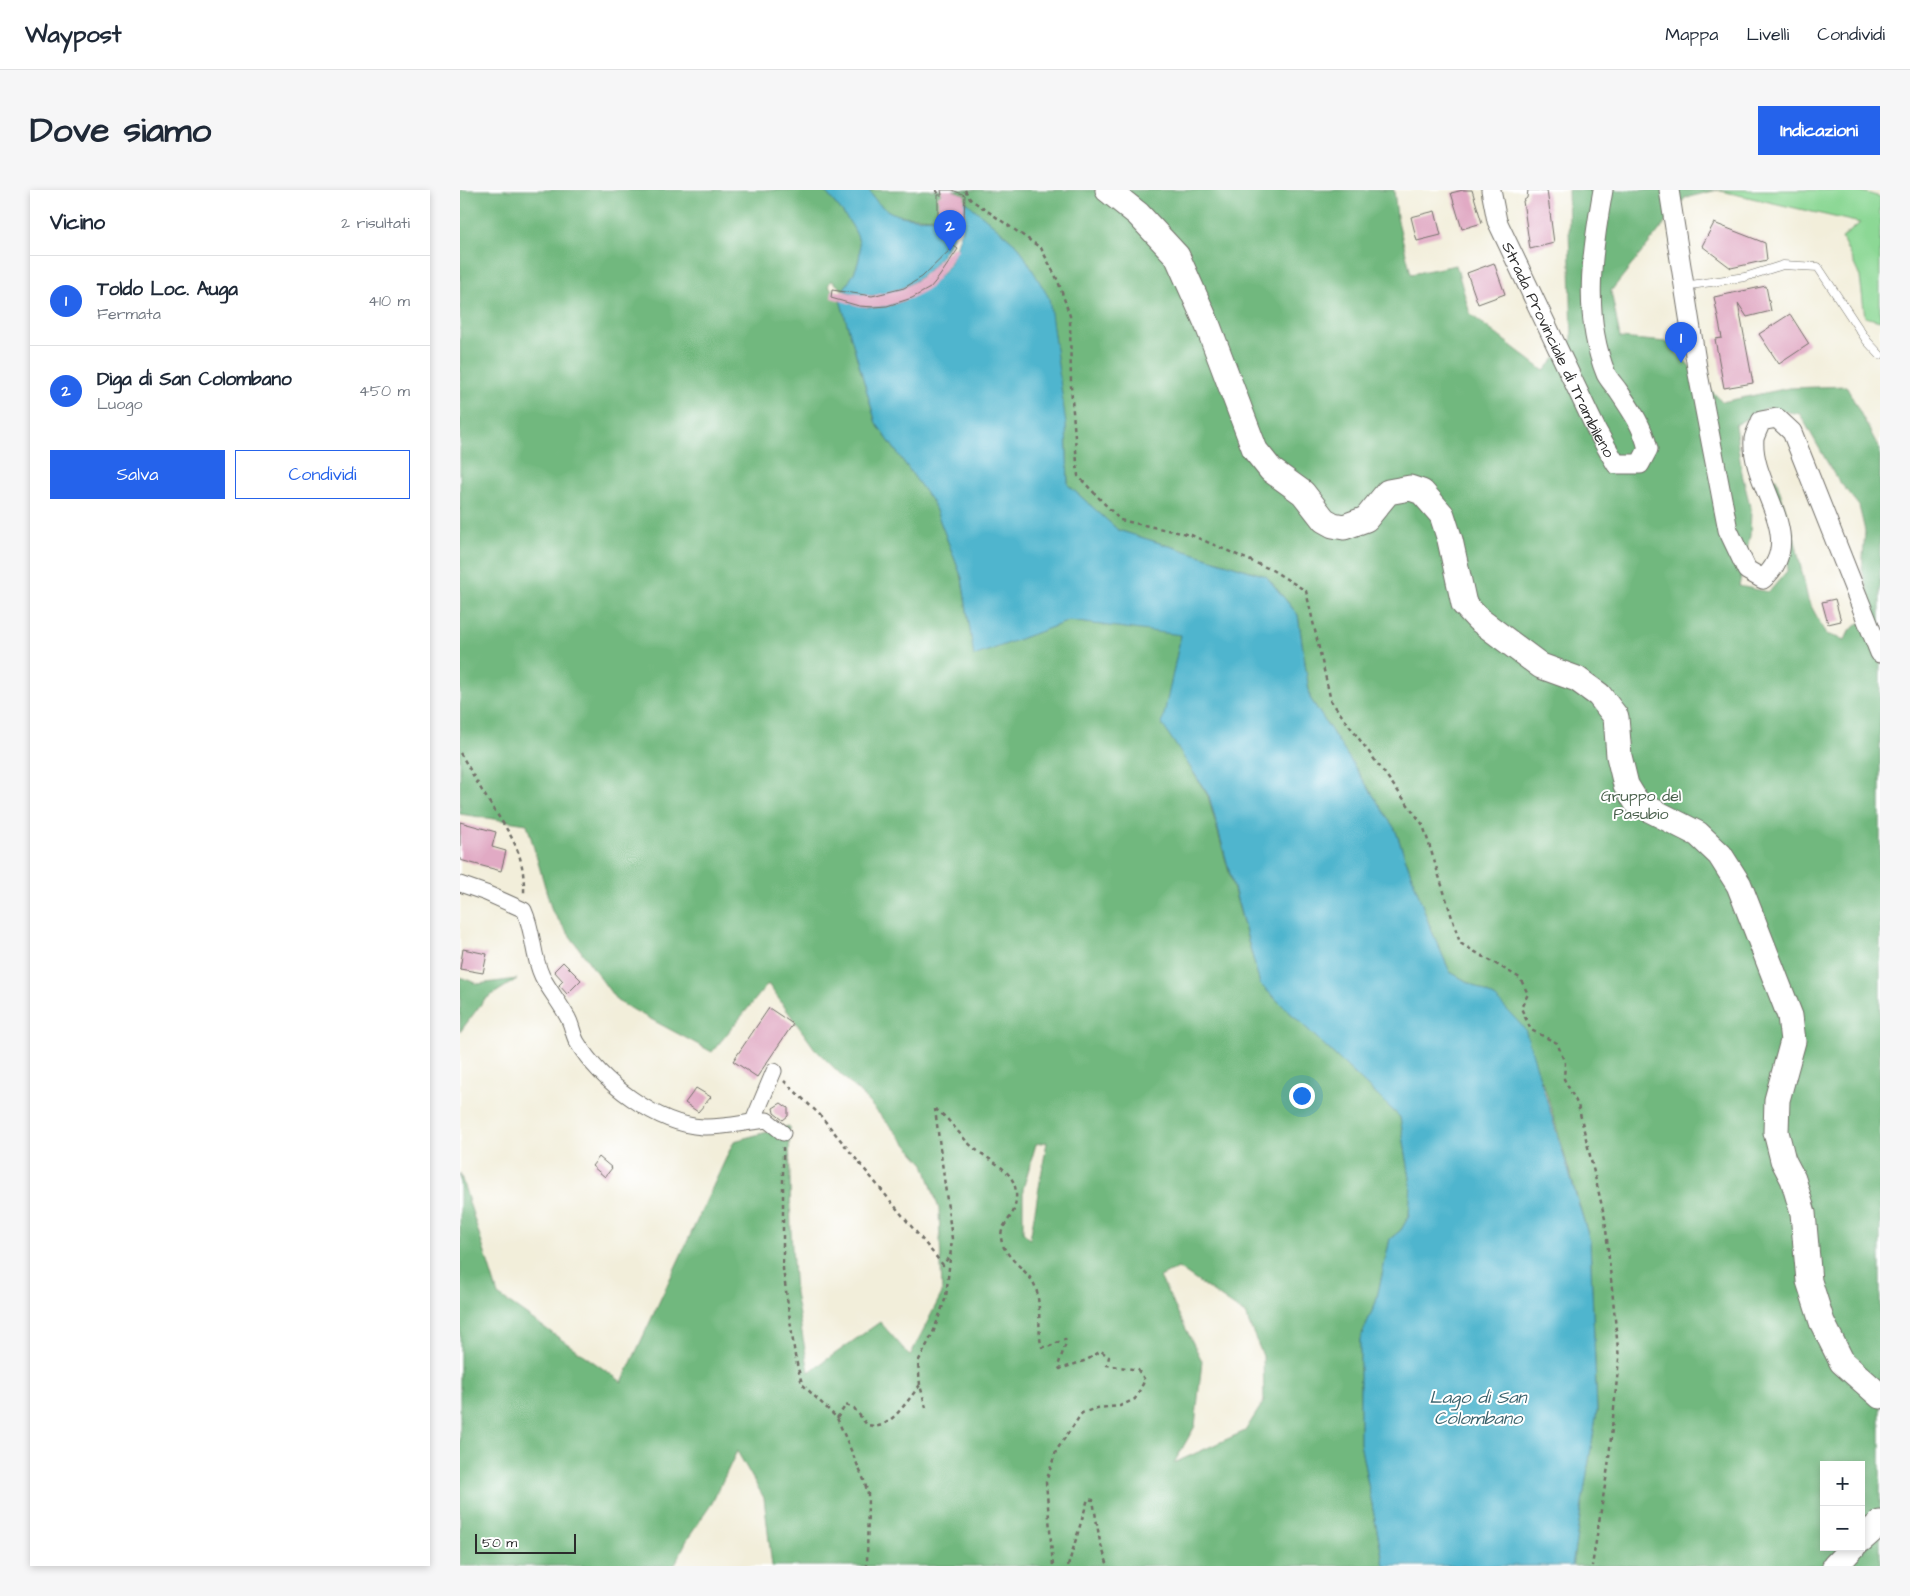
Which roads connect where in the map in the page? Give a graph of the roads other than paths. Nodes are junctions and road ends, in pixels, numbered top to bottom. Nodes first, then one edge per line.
1 (1108, 190) edge
2 (1491, 190) edge
3 (1603, 190) edge
4 (1669, 190) edge
5 (1684, 286) junction
6 (1880, 355) edge
7 (1880, 653) edge
8 (460, 884) edge
9 (774, 1071) road end
10 (752, 1121) junction
11 (783, 1133) road end
12 (1880, 1396) edge
13 (1880, 1522) edge
14 (1865, 1536) edge
15 (1849, 1551) edge
16 (1835, 1566) edge

1 - 12 main road
2 - 3 street, Strada Provinciale di Trambileno
4 - 5 street
5 - 6 lane
5 - 7 street
8 - 10 street
9 - 10 street
10 - 11 street
13 - 14 main road
15 - 16 main road

